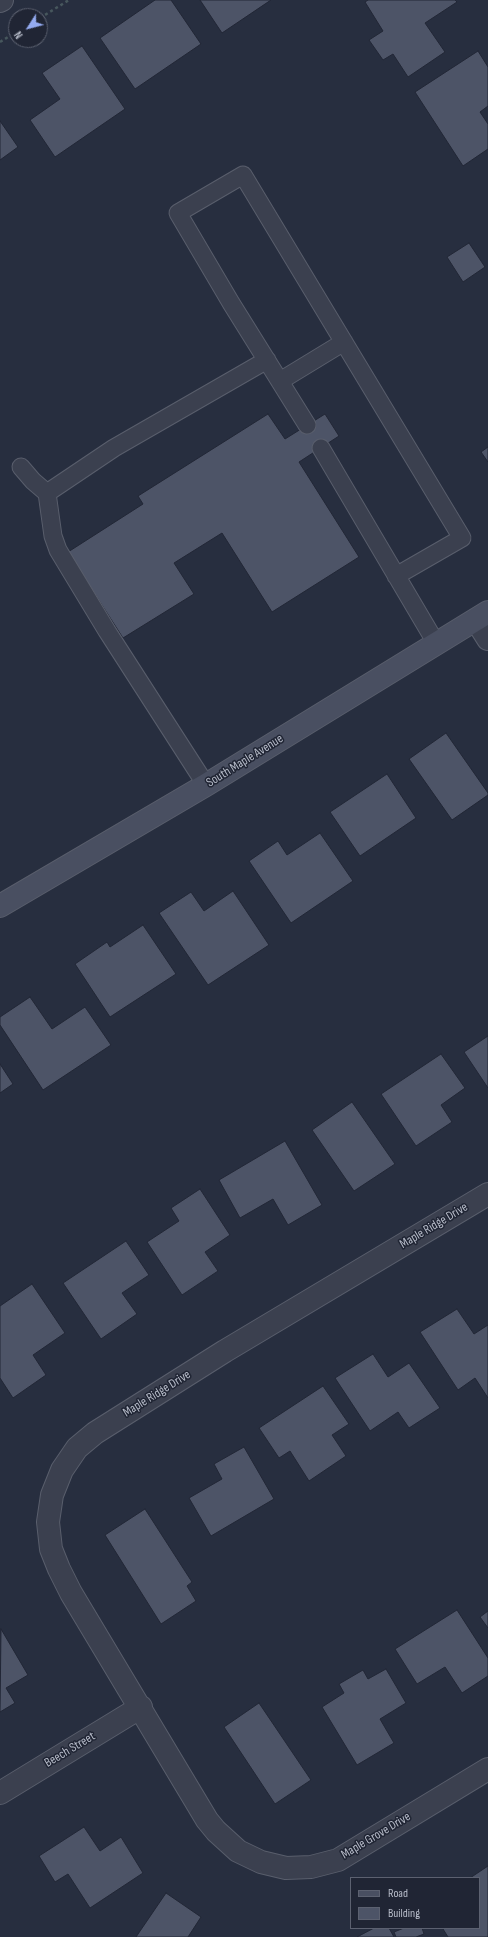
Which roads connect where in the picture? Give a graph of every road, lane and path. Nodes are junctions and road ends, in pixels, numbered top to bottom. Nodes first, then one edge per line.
1 (69, 0) edge
2 (48, 13) edge
3 (344, 342) junction
4 (267, 360) junction
5 (280, 381) junction
6 (307, 425) dead end
7 (321, 448) dead end
8 (21, 467) dead end
9 (47, 494) junction
10 (396, 576) junction
11 (482, 616) edge
12 (488, 639) edge
13 (436, 643) junction
14 (206, 785) junction
15 (0, 906) edge
16 (488, 1194) edge
17 (141, 1707) junction
18 (488, 1769) edge
19 (0, 1793) edge

1 - 2 path
3 - 4 lane
3 - 5 lane
3 - 10 lane
4 - 5 lane
4 - 9 lane
5 - 6 lane
7 - 10 lane
8 - 9 lane
9 - 14 lane
10 - 13 lane
11 - 12 street
11 - 13 main road, South Maple Avenue
13 - 14 main road, South Maple Avenue
14 - 15 main road, South Maple Avenue
16 - 17 street, Maple Ridge Drive
17 - 18 street, Maple Grove Drive
17 - 19 street, Beech Street

